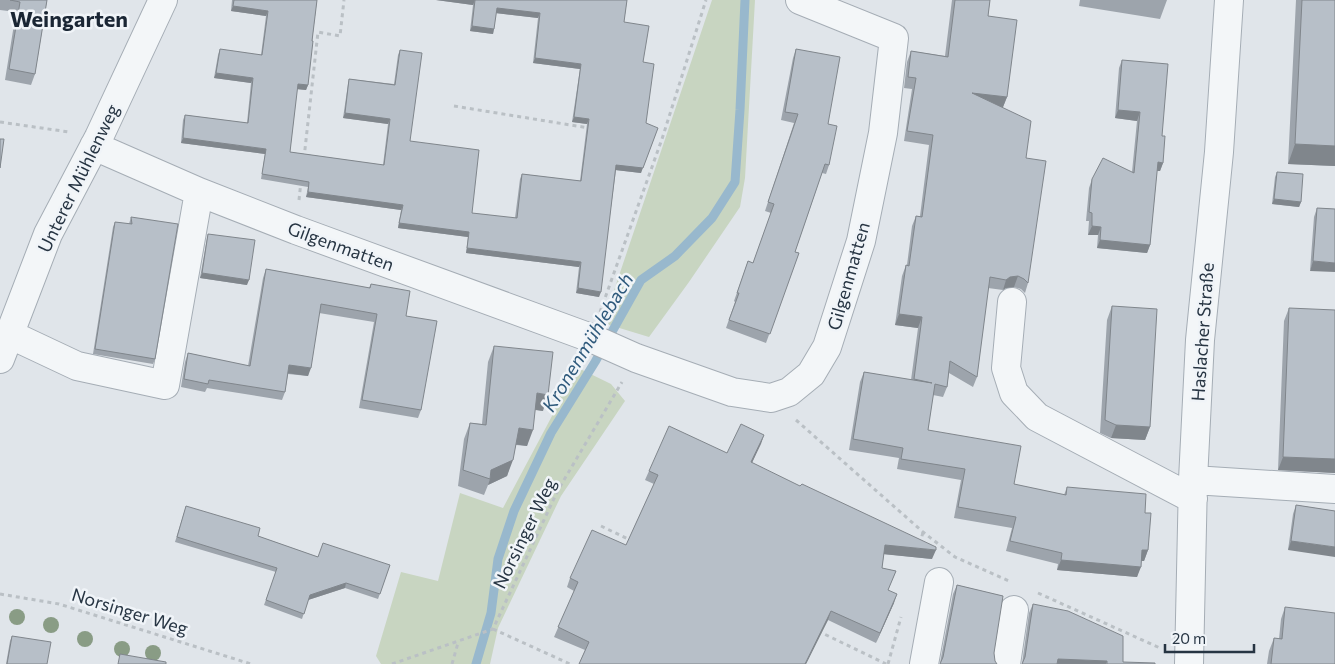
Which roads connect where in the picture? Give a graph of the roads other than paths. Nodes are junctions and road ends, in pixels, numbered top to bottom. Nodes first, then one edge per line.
1 (163, 0) edge
2 (800, 0) edge
3 (1229, 0) edge
4 (97, 142) junction
5 (199, 192) junction
6 (1012, 302) dead end
7 (9, 334) junction
8 (0, 359) edge
9 (1193, 489) junction
10 (1335, 489) edge
11 (939, 582) dead end
12 (1014, 610) dead end
13 (1189, 663) edge
14 (924, 664) edge
15 (1006, 664) edge

1 - 4 street, Unterer Mühlenweg
2 - 5 street, Gilgenmatten
3 - 9 street, Haslacher Straße
4 - 5 street, Gilgenmatten
4 - 7 street, Unterer Mühlenweg
5 - 7 street
6 - 9 street
7 - 8 street, Unterer Mühlenweg
9 - 10 street
9 - 13 street, Haslacher Straße
11 - 14 street
12 - 15 street

